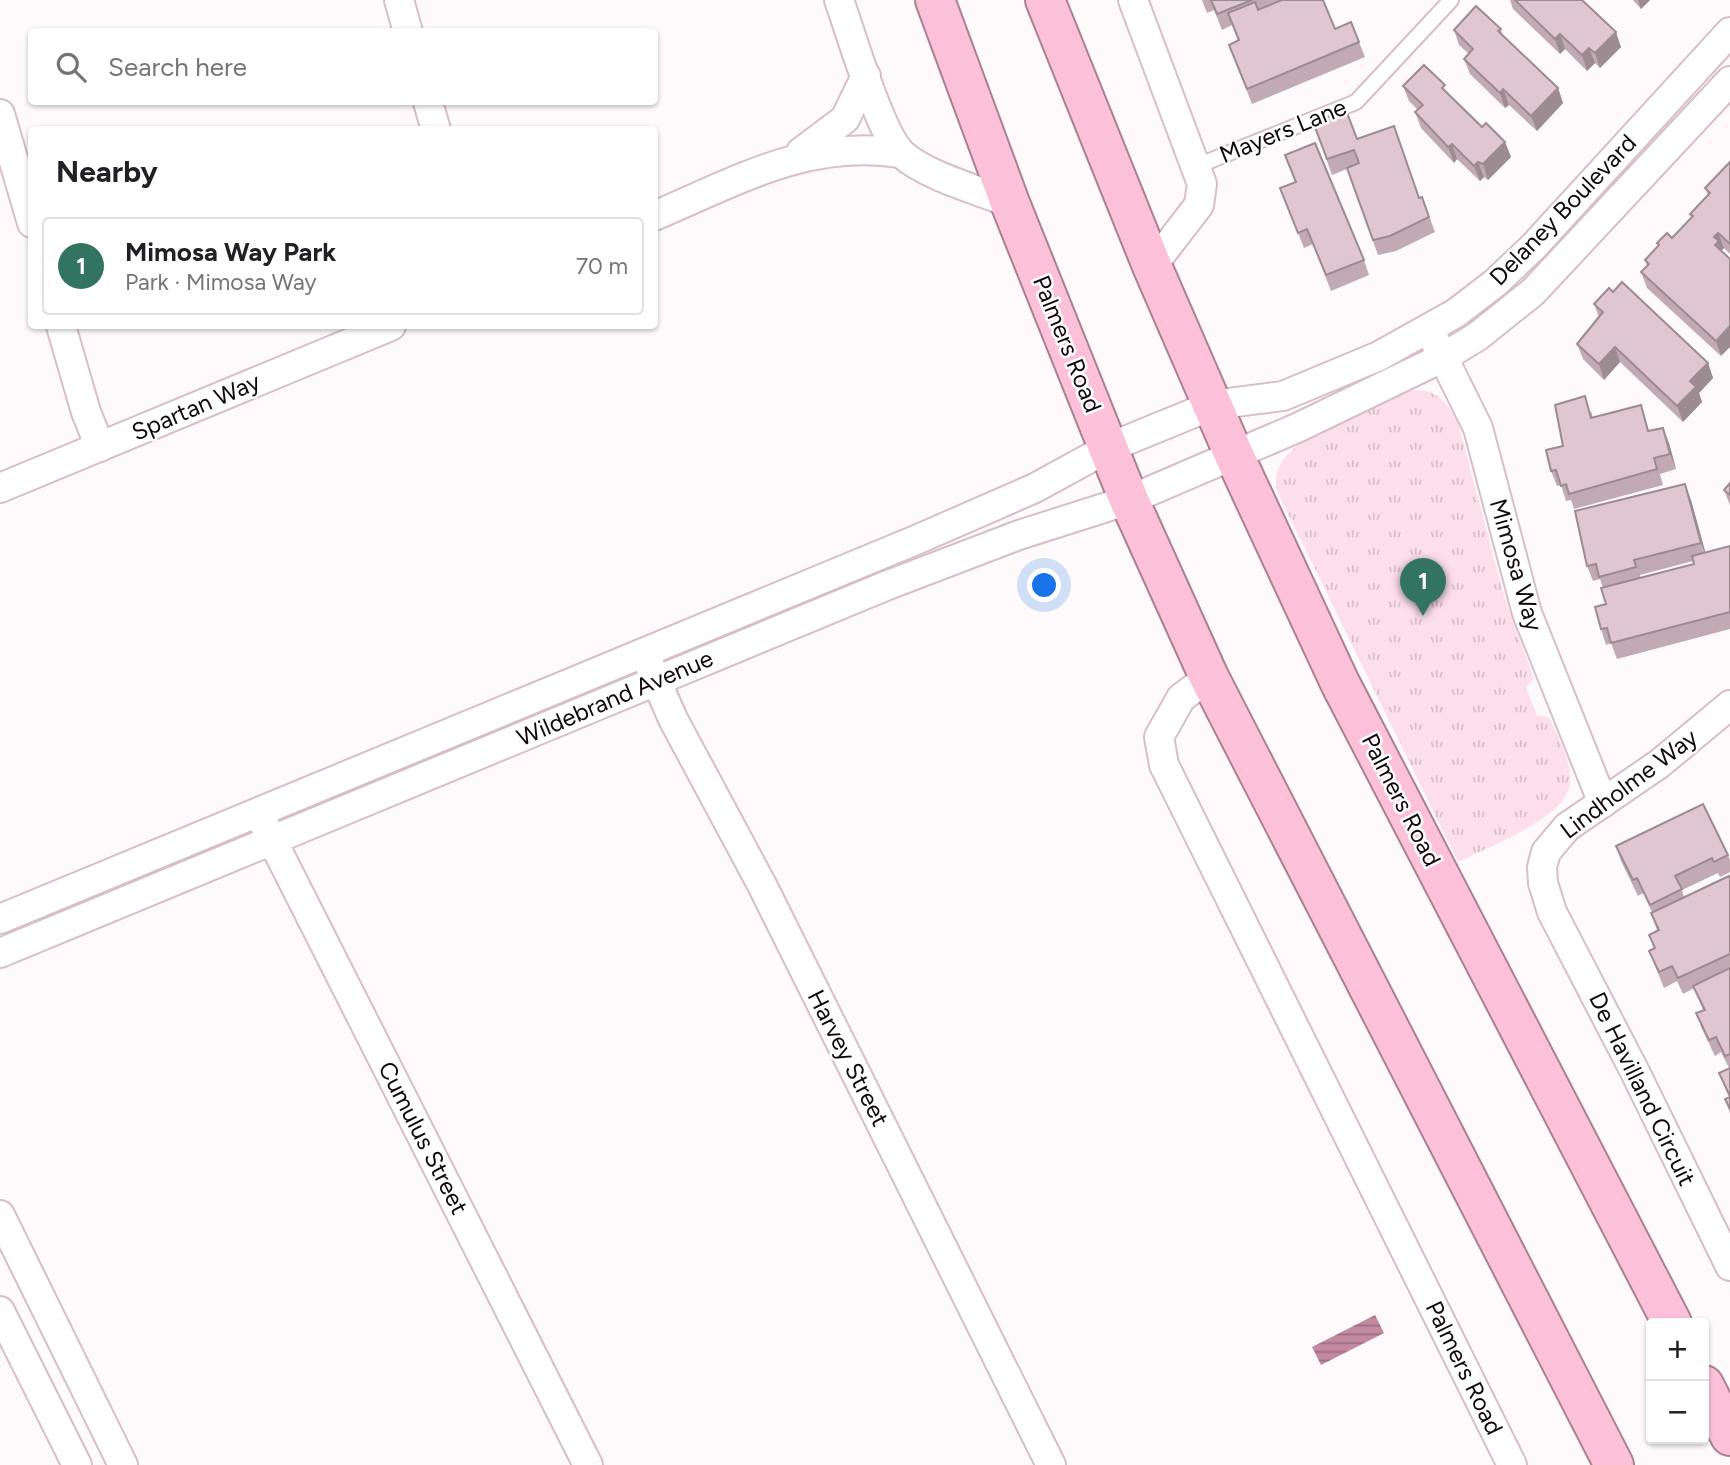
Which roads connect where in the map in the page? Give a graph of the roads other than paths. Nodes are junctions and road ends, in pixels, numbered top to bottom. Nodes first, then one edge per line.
1 (399, 0) edge
2 (839, 0) edge
3 (935, 0) edge
4 (1045, 0) edge
5 (1133, 0) edge
6 (1451, 0) edge
7 (407, 28) edge
8 (1730, 32) edge
9 (866, 76) junction
10 (1730, 81) edge
11 (429, 105) edge
12 (0, 114) edge
13 (435, 126) edge
14 (900, 153) junction
15 (790, 159) junction
16 (1197, 166) junction
17 (1010, 203) junction
18 (28, 209) edge
19 (658, 214) edge
20 (1152, 266) junction
21 (62, 329) edge
22 (384, 329) edge
23 (1429, 329) junction
24 (1444, 357) junction
25 (1213, 405) junction
26 (100, 447) junction
27 (1108, 448) junction
28 (1234, 454) junction
29 (0, 488) edge
30 (1129, 500) junction
31 (916, 540) junction
32 (927, 570) junction
33 (644, 652) junction
34 (1209, 677) junction
35 (657, 680) junction
36 (1730, 705) edge
37 (1602, 803) junction
38 (258, 812) junction
39 (272, 840) junction
40 (1552, 912) joint
41 (0, 919) edge
42 (0, 953) edge
43 (0, 1215) edge
44 (1730, 1265) edge
45 (0, 1311) edge
46 (1669, 1318) edge
47 (1709, 1395) edge
48 (106, 1428) junction
49 (1730, 1436) edge
50 (73, 1457) edge
51 (124, 1465) edge
52 (588, 1465) edge
53 (1051, 1465) edge
54 (1512, 1465) edge
55 (1614, 1465) edge

1 - 7 street
2 - 9 street
3 - 17 highway, Palmers Road
4 - 20 highway, Palmers Road
5 - 16 street
6 - 16 lane, Mayers Lane
8 - 23 street, Delaney Boulevard
9 - 14 street
9 - 15 street
10 - 24 street, Delaney Boulevard
11 - 13 street
12 - 18 street
14 - 15 street
14 - 17 street
15 - 19 street
16 - 20 street
17 - 27 highway, Palmers Road
20 - 25 highway, Palmers Road
21 - 26 street
22 - 26 street, Spartan Way
23 - 24 street, Mimosa Way
23 - 25 street, Delaney Boulevard
24 - 28 street, Delaney Boulevard
24 - 37 street, Mimosa Way
25 - 27 street, Wildebrand Avenue
25 - 28 highway, Palmers Road
26 - 29 street, Spartan Way
27 - 30 highway, Palmers Road
27 - 31 street, Wildebrand Avenue
28 - 30 street, Wildebrand Avenue
28 - 46 highway, Palmers Road
30 - 32 street, Wildebrand Avenue
30 - 34 highway, Palmers Road
31 - 32 street
31 - 33 street, Wildebrand Avenue
32 - 35 street, Wildebrand Avenue
33 - 35 street, Harvey Street
33 - 38 street, Wildebrand Avenue
34 - 54 street, Palmers Road
34 - 55 highway, Palmers Road
35 - 39 street, Wildebrand Avenue
35 - 53 street, Harvey Street
36 - 37 street, Lindholme Way
37 - 40 street, Lindholme Way
38 - 39 street, Cumulus Street
38 - 41 street, Wildebrand Avenue
39 - 42 street, Wildebrand Avenue
39 - 52 street, Cumulus Street
40 - 44 street, De Havilland Circuit
43 - 48 street
45 - 50 street
47 - 49 highway
48 - 50 street
48 - 51 street

